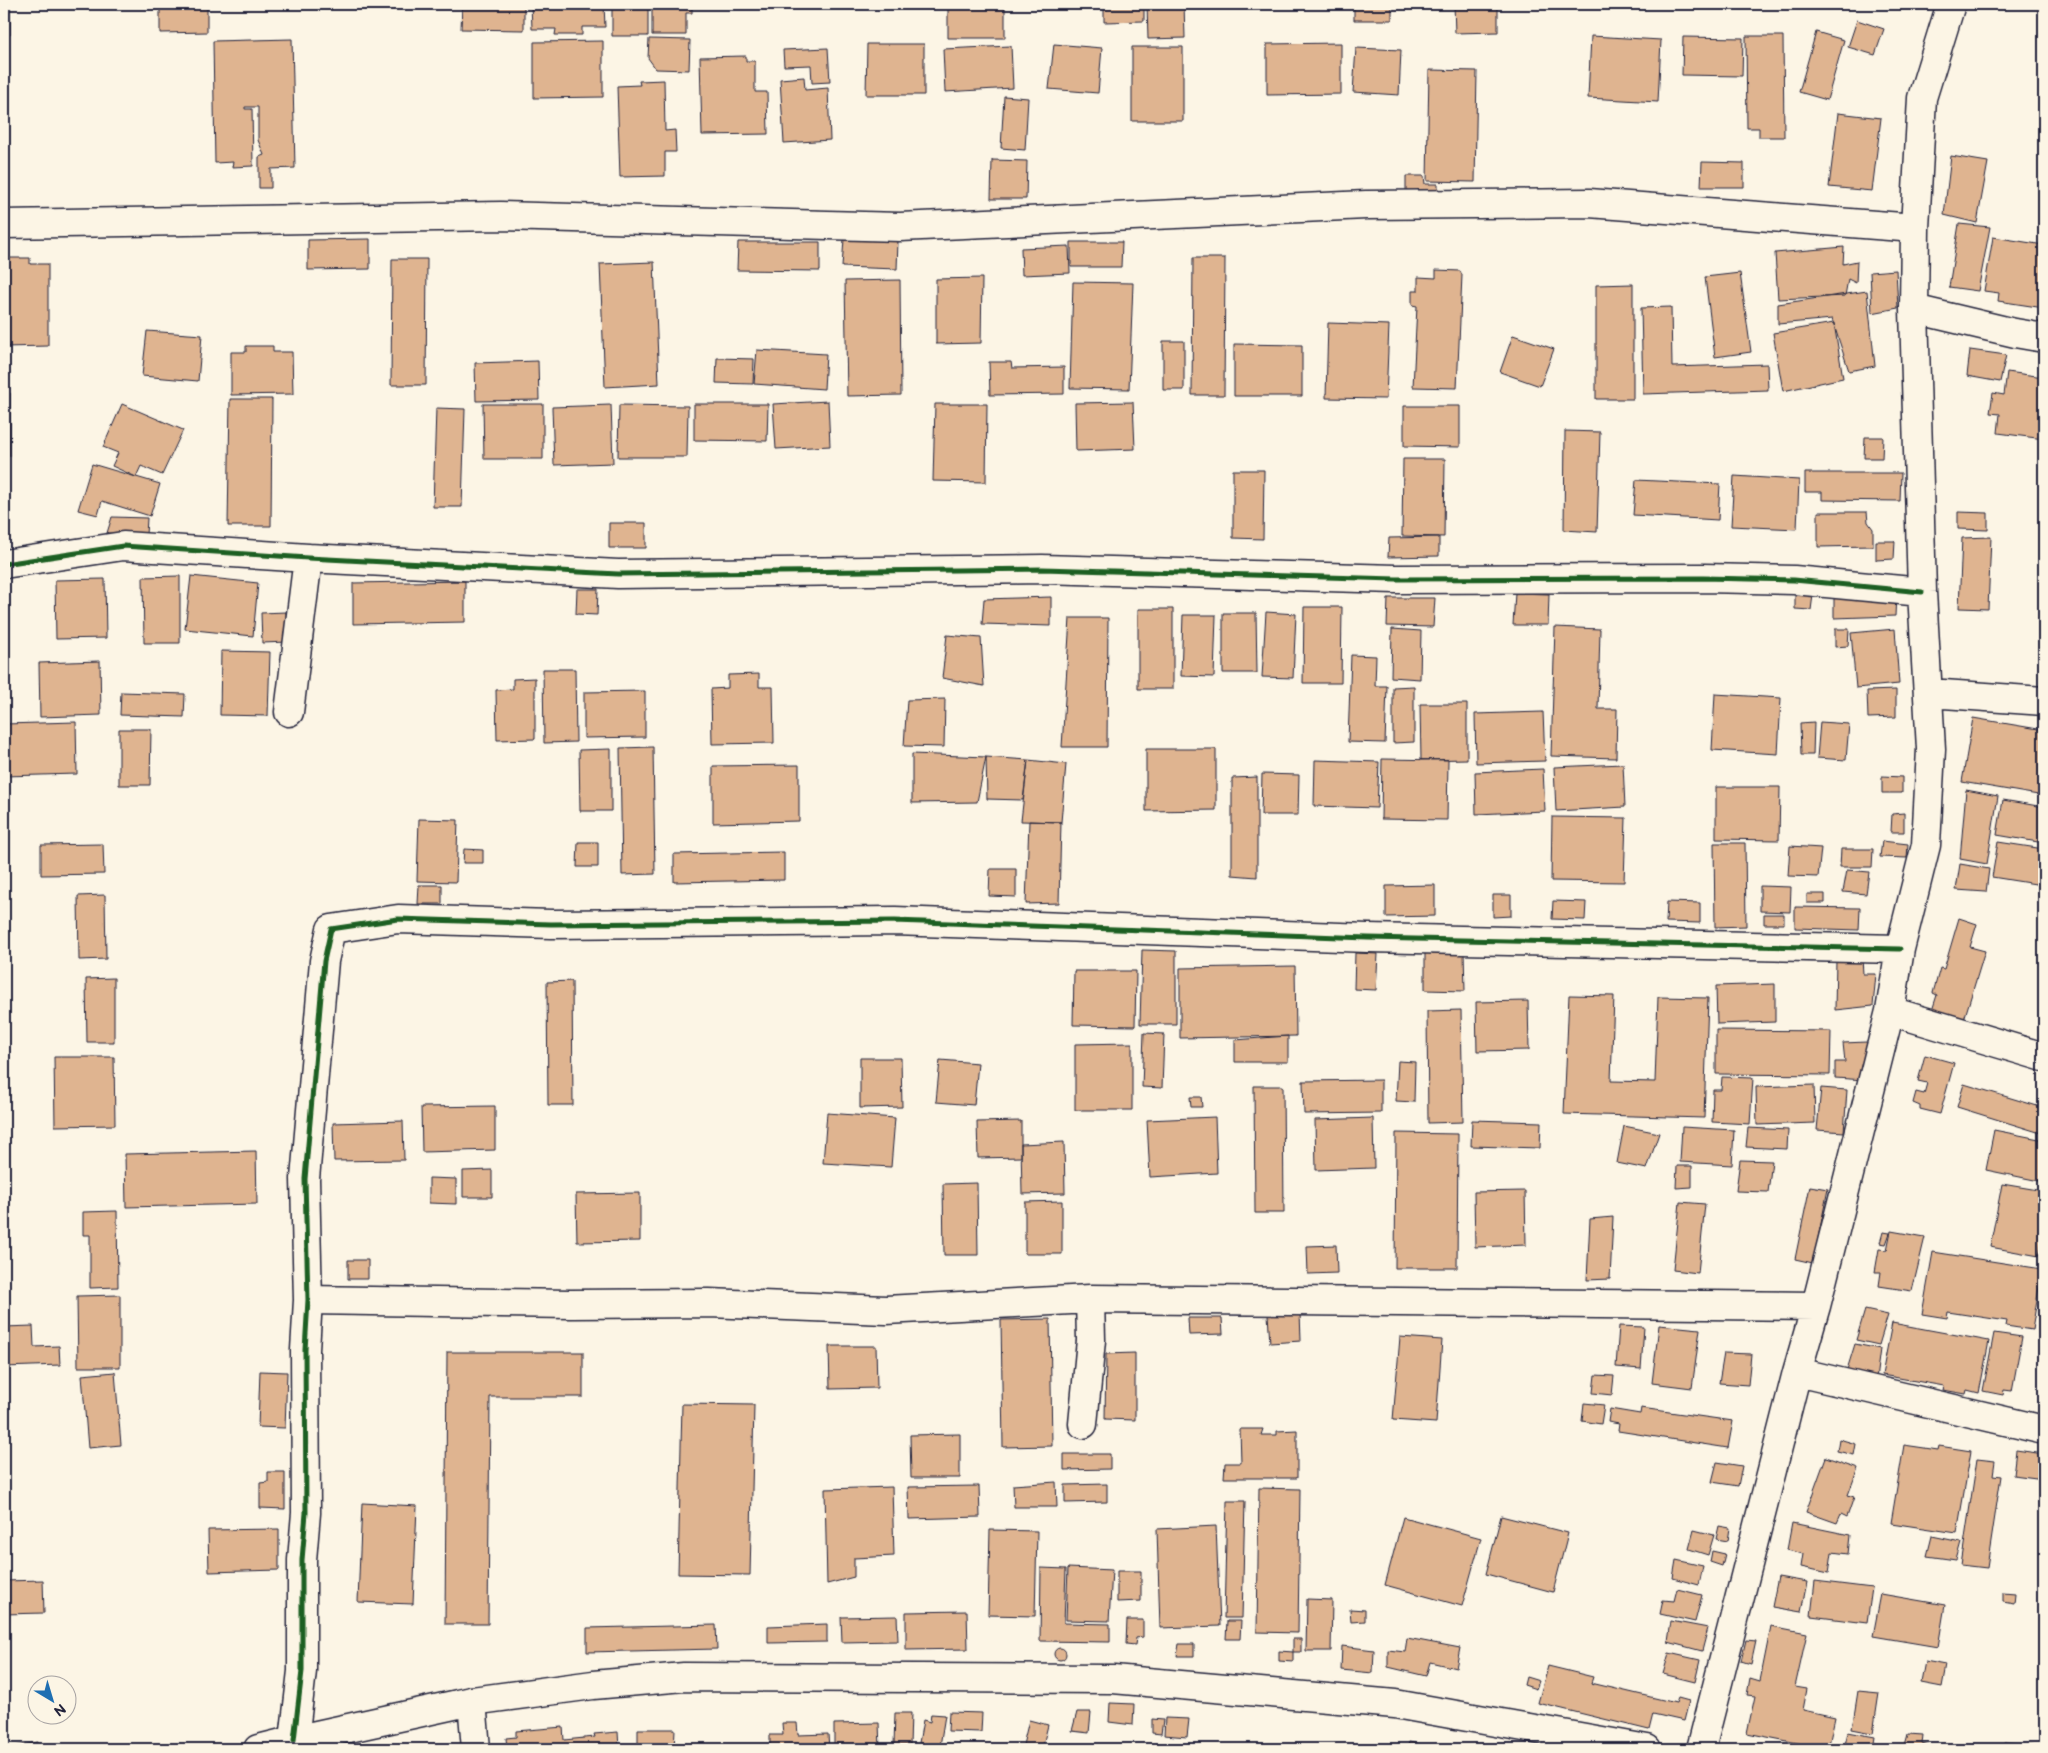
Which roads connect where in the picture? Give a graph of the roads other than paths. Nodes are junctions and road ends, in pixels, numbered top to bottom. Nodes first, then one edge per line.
1 (1951, 4) edge
2 (4, 224) edge
3 (1916, 228) junction
4 (1914, 309) junction
5 (2044, 338) edge
6 (308, 558) junction
7 (4, 564) edge
8 (1922, 592) junction
9 (1929, 693) junction
10 (2044, 701) edge
11 (289, 712) dead end
12 (1900, 949) junction
13 (1890, 1011) junction
14 (2044, 1057) edge
15 (1090, 1299) junction
16 (308, 1300) junction
17 (1816, 1306) junction
18 (1797, 1372) junction
19 (1083, 1424) dead end
20 (2044, 1430) edge
21 (472, 1701) junction
22 (294, 1740) junction
23 (1593, 1745) edge
24 (258, 1749) edge
25 (476, 1749) edge
26 (1647, 1749) edge
27 (1701, 1749) edge

1 - 3 street
2 - 3 street
3 - 4 street
4 - 5 street
4 - 8 street
6 - 7 street
6 - 8 street
6 - 11 street
8 - 9 street
9 - 10 street
9 - 12 street
12 - 13 street
12 - 16 street
13 - 14 street
13 - 17 street
15 - 16 street
15 - 17 street
15 - 19 street
16 - 22 street
17 - 18 street
18 - 20 street
18 - 27 street
21 - 22 street
21 - 23 street
21 - 25 street
22 - 24 street
23 - 26 street

